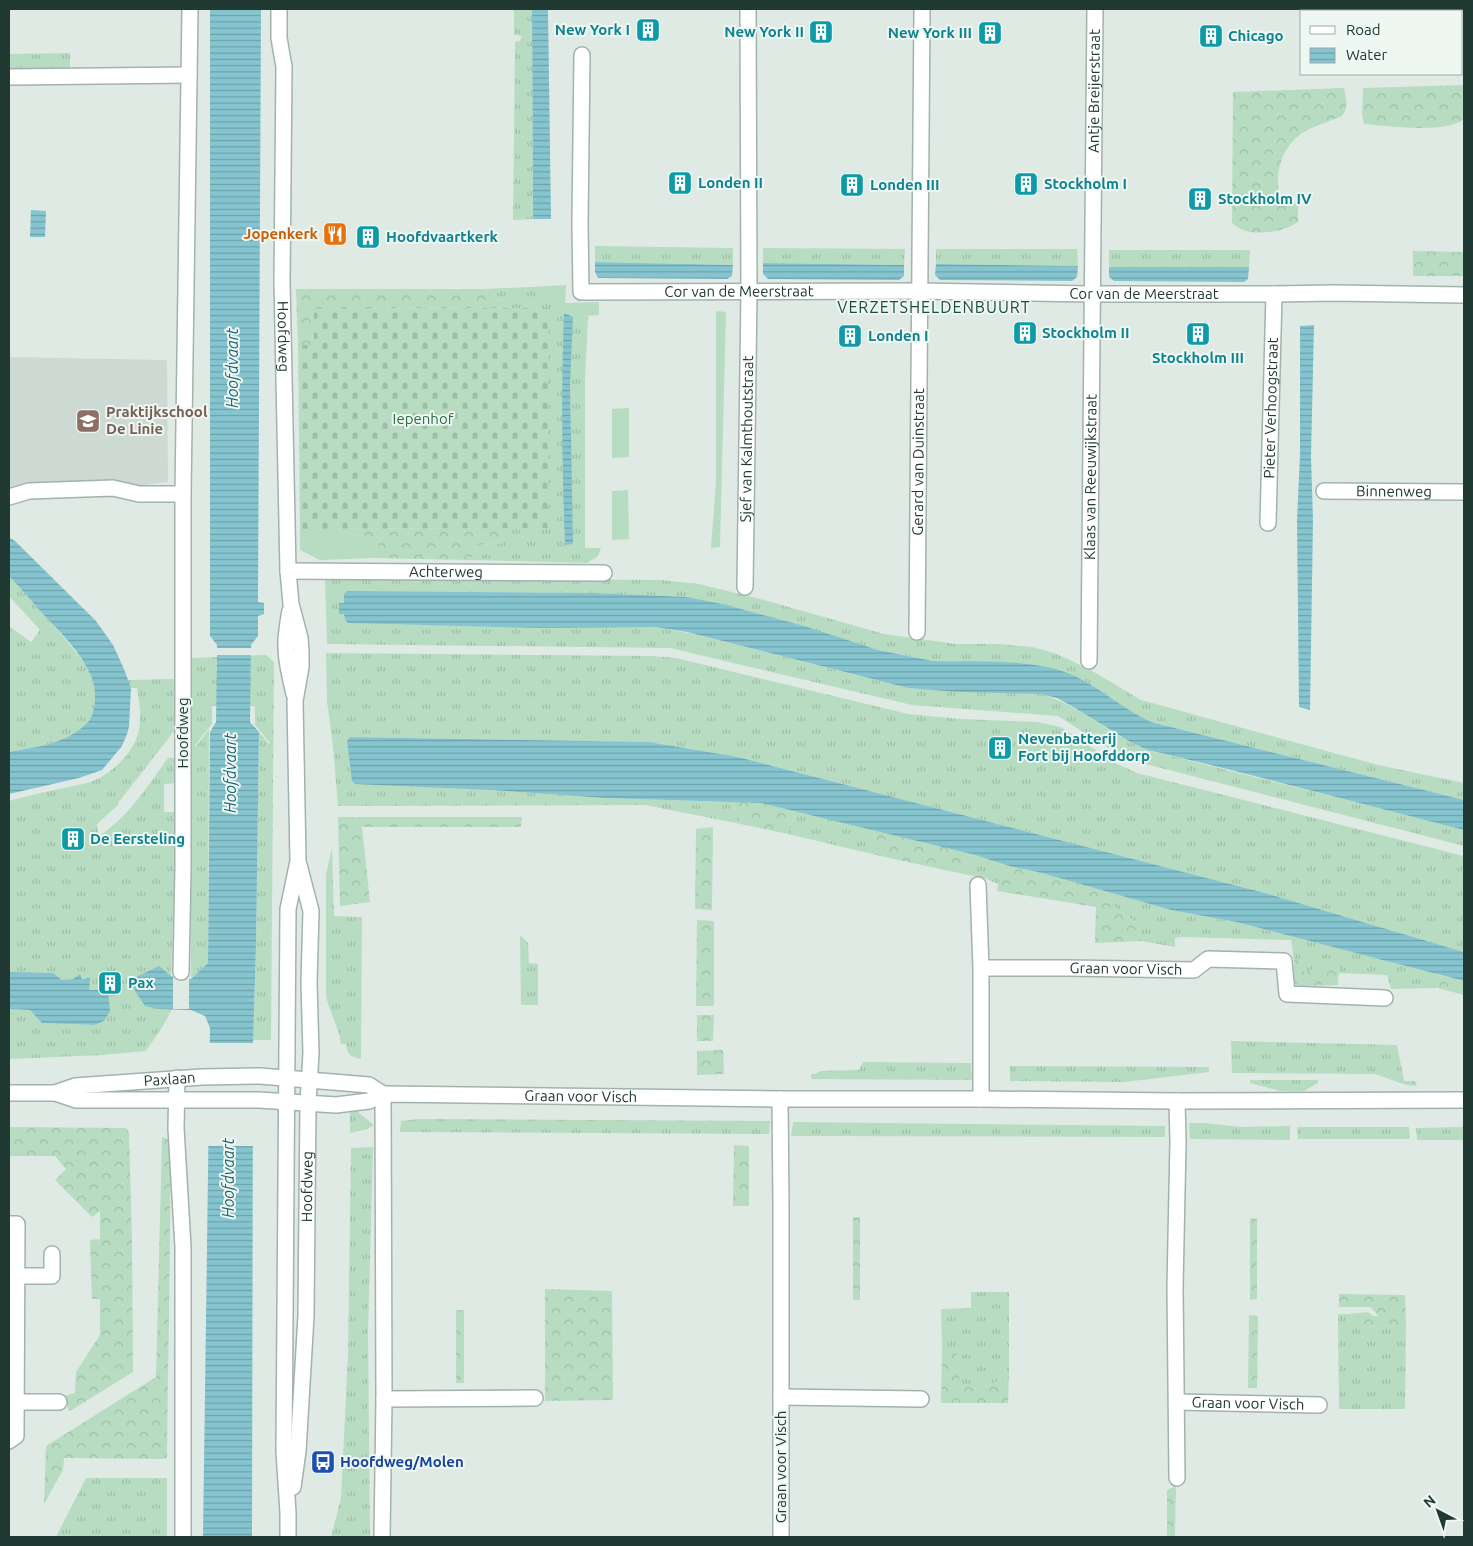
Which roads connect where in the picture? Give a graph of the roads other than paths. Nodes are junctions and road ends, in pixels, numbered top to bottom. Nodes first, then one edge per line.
1 (190, 9) edge
2 (279, 9) edge
3 (290, 9) edge
4 (748, 9) edge
5 (922, 9) edge
6 (1094, 9) edge
7 (582, 55) dead end
8 (284, 67) junction
9 (189, 75) junction
10 (9, 77) edge
11 (919, 291) junction
12 (749, 292) junction
13 (1092, 294) junction
14 (1274, 294) junction
15 (1464, 295) edge
16 (1324, 491) dead end
17 (1464, 492) edge
18 (183, 494) junction
19 (9, 497) edge
20 (1268, 523) dead end
21 (288, 571) junction
22 (604, 573) dead end
23 (745, 588) dead end
24 (917, 632) dead end
25 (1089, 661) dead end
26 (298, 861) junction
27 (978, 884) dead end
28 (981, 968) junction
29 (180, 972) dead end
30 (1385, 998) dead end
31 (177, 1078) junction
32 (286, 1078) junction
33 (309, 1080) junction
34 (9, 1093) edge
35 (55, 1093) junction
36 (383, 1094) junction
37 (780, 1099) junction
38 (981, 1099) junction
39 (1464, 1100) edge
40 (176, 1101) junction
41 (286, 1101) junction
42 (1177, 1101) junction
43 (308, 1103) junction
44 (9, 1224) edge
45 (52, 1254) dead end
46 (17, 1276) junction
47 (781, 1397) junction
48 (535, 1398) dead end
49 (384, 1399) junction
50 (921, 1399) dead end
51 (16, 1402) junction
52 (59, 1402) dead end
53 (1177, 1402) junction
54 (1319, 1405) dead end
55 (9, 1440) edge
56 (1177, 1478) dead end
57 (288, 1513) junction
58 (183, 1537) edge
59 (288, 1537) edge
60 (382, 1537) edge
61 (781, 1537) edge

1 - 9 street, Hoofdweg
2 - 8 street, Hoofdweg
3 - 8 street, Hoofdweg
4 - 12 street, Sjef van Kalmthoutstraat
5 - 11 street, Gerard van Duinstraat
6 - 13 street, Antje Breijerstraat
7 - 12 street, Cor van de Meerstraat
8 - 21 street, Hoofdweg
9 - 10 street
9 - 18 street, Hoofdweg
11 - 12 street, Cor van de Meerstraat
11 - 13 street, Cor van de Meerstraat
11 - 24 street, Gerard van Duinstraat
12 - 23 street, Sjef van Kalmthoutstraat
13 - 14 street, Cor van de Meerstraat
13 - 25 street, Klaas van Reeuwijkstraat
14 - 15 street, Cor van de Meerstraat
14 - 20 street, Pieter Verhoogstraat
16 - 17 street, Binnenweg
18 - 19 street
18 - 29 street, Hoofdweg
21 - 22 street, Achterweg
21 - 26 street, Hoofdweg
26 - 32 street, Hoofdweg
26 - 33 street, Hoofdweg
27 - 28 street
28 - 30 street, Graan voor Visch
28 - 38 street
31 - 32 street, Paxlaan
31 - 35 street, Paxlaan
31 - 40 street
32 - 33 street, Paxlaan
32 - 41 street, Hoofdweg
33 - 36 street, Graan voor Visch
33 - 43 street, Hoofdweg
34 - 35 street, Paxlaan
35 - 40 street, Paxlaan
36 - 37 street, Graan voor Visch
36 - 43 street, Graan voor Visch
36 - 49 street
37 - 38 street, Graan voor Visch
37 - 47 street, Graan voor Visch
38 - 42 street, Graan voor Visch
39 - 42 street, Graan voor Visch
40 - 41 street, Paxlaan
40 - 58 street
41 - 43 street, Paxlaan
41 - 57 street, Hoofdweg
42 - 53 street, Graan voor Visch
43 - 57 street, Hoofdweg
44 - 46 street
45 - 46 street
46 - 51 street
47 - 50 street, Graan voor Visch
47 - 61 street, Graan voor Visch
48 - 49 street
49 - 60 street
51 - 52 street
51 - 55 street
53 - 54 street, Graan voor Visch
53 - 56 street, Graan voor Visch
57 - 59 street, Hoofdweg

